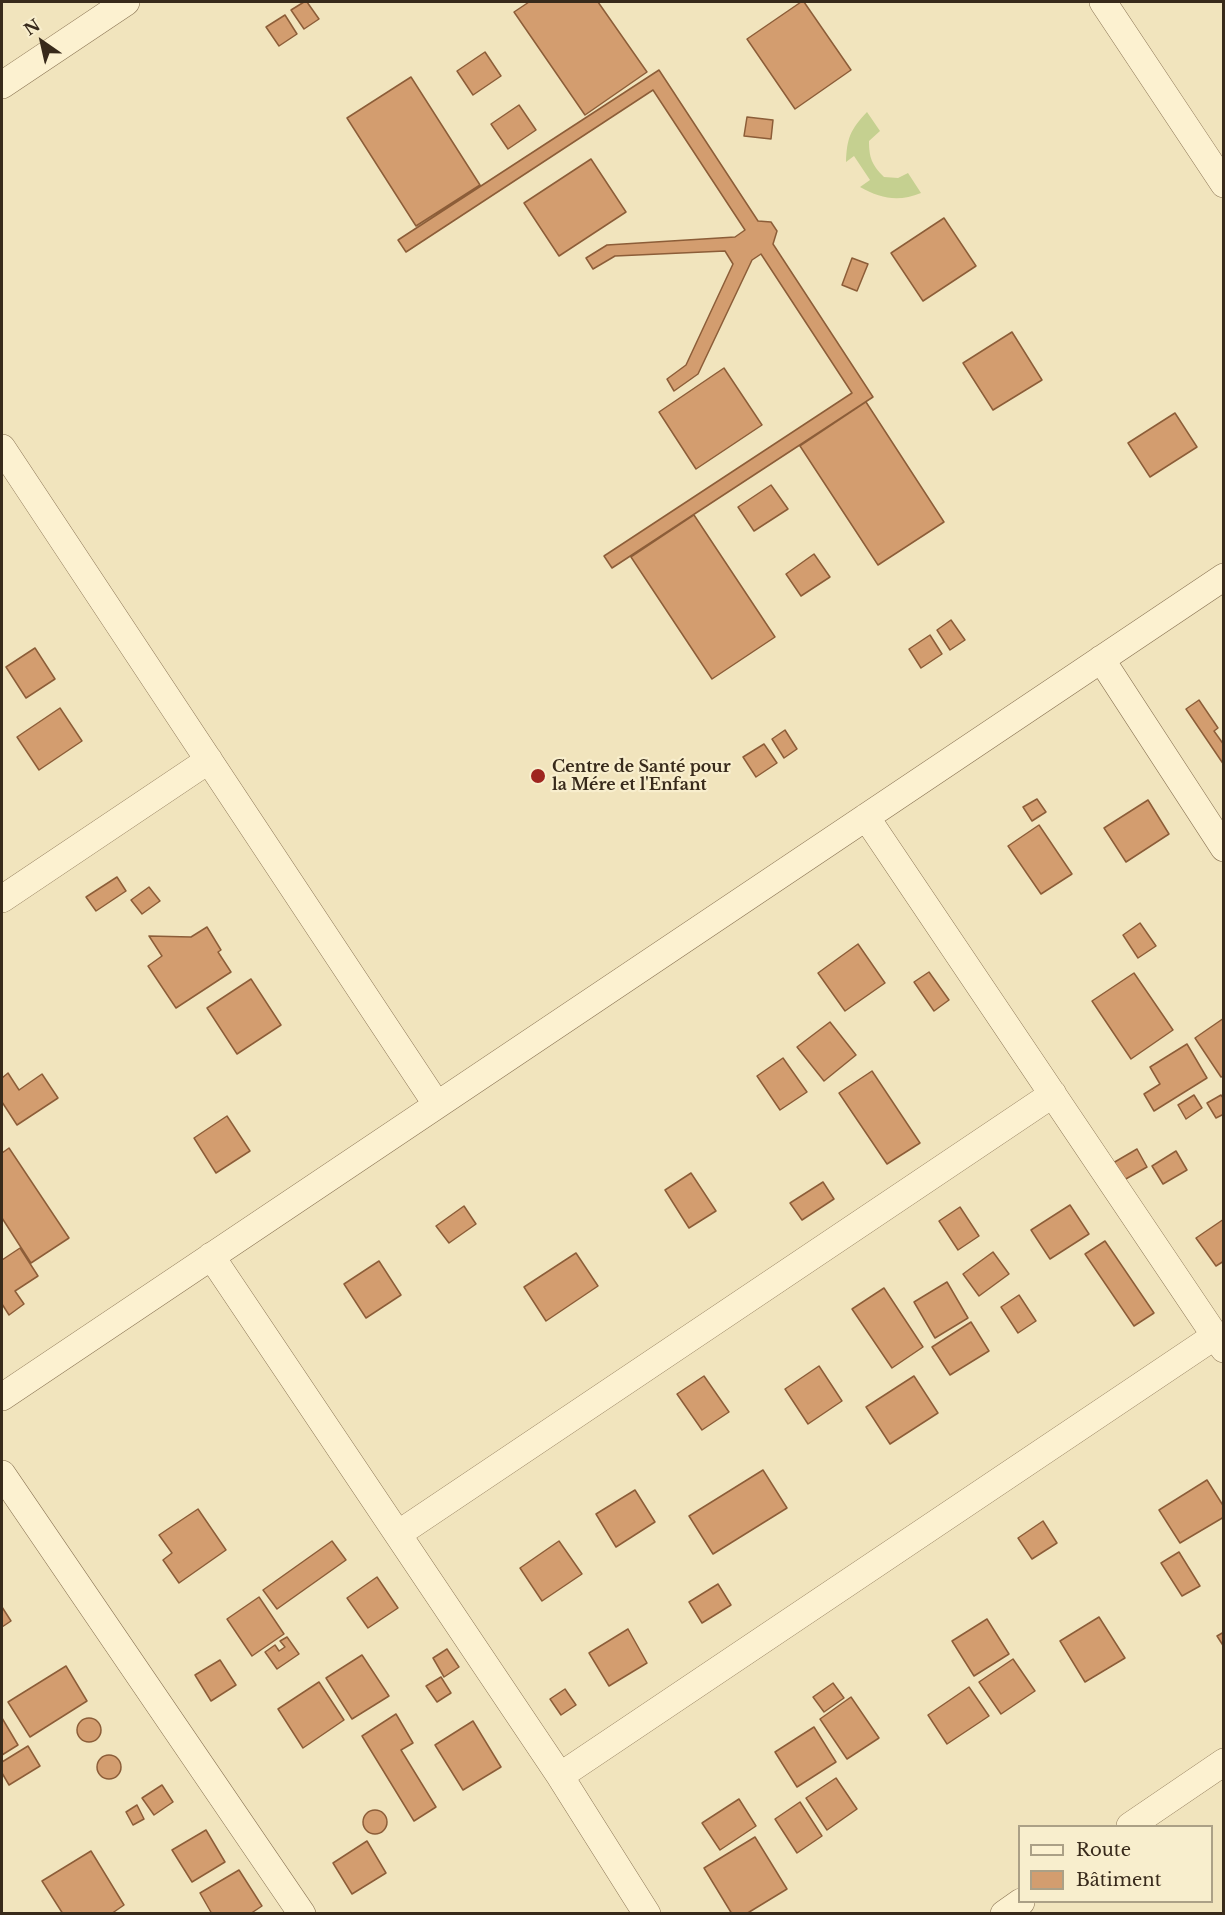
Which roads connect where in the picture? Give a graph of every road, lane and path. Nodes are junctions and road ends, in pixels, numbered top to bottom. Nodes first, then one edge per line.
1 (126, 2) edge
2 (1102, 2) edge
3 (2, 85) edge
4 (1224, 184) edge
5 (2, 448) edge
6 (1224, 577) edge
7 (1101, 659) junction
8 (209, 760) junction
9 (866, 817) junction
10 (1224, 848) edge
11 (2, 899) edge
12 (1053, 1094) junction
13 (437, 1105) junction
14 (211, 1257) junction
15 (1220, 1343) edge
16 (2, 1397) edge
17 (2, 1474) edge
18 (398, 1534) junction
19 (1224, 1762) edge
20 (560, 1776) junction
21 (1133, 1825) edge
22 (1020, 1903) edge
23 (302, 1914) edge
24 (647, 1914) edge
25 (1004, 1914) edge

1 - 3 street
2 - 4 street
5 - 8 street
6 - 7 street
7 - 9 street
7 - 10 street
8 - 11 street
8 - 13 street
9 - 12 street
9 - 13 street
12 - 15 street
12 - 18 street
13 - 14 street
14 - 16 street
14 - 18 street
15 - 20 street
17 - 23 street
18 - 20 street
19 - 21 street
20 - 24 street
22 - 25 street

